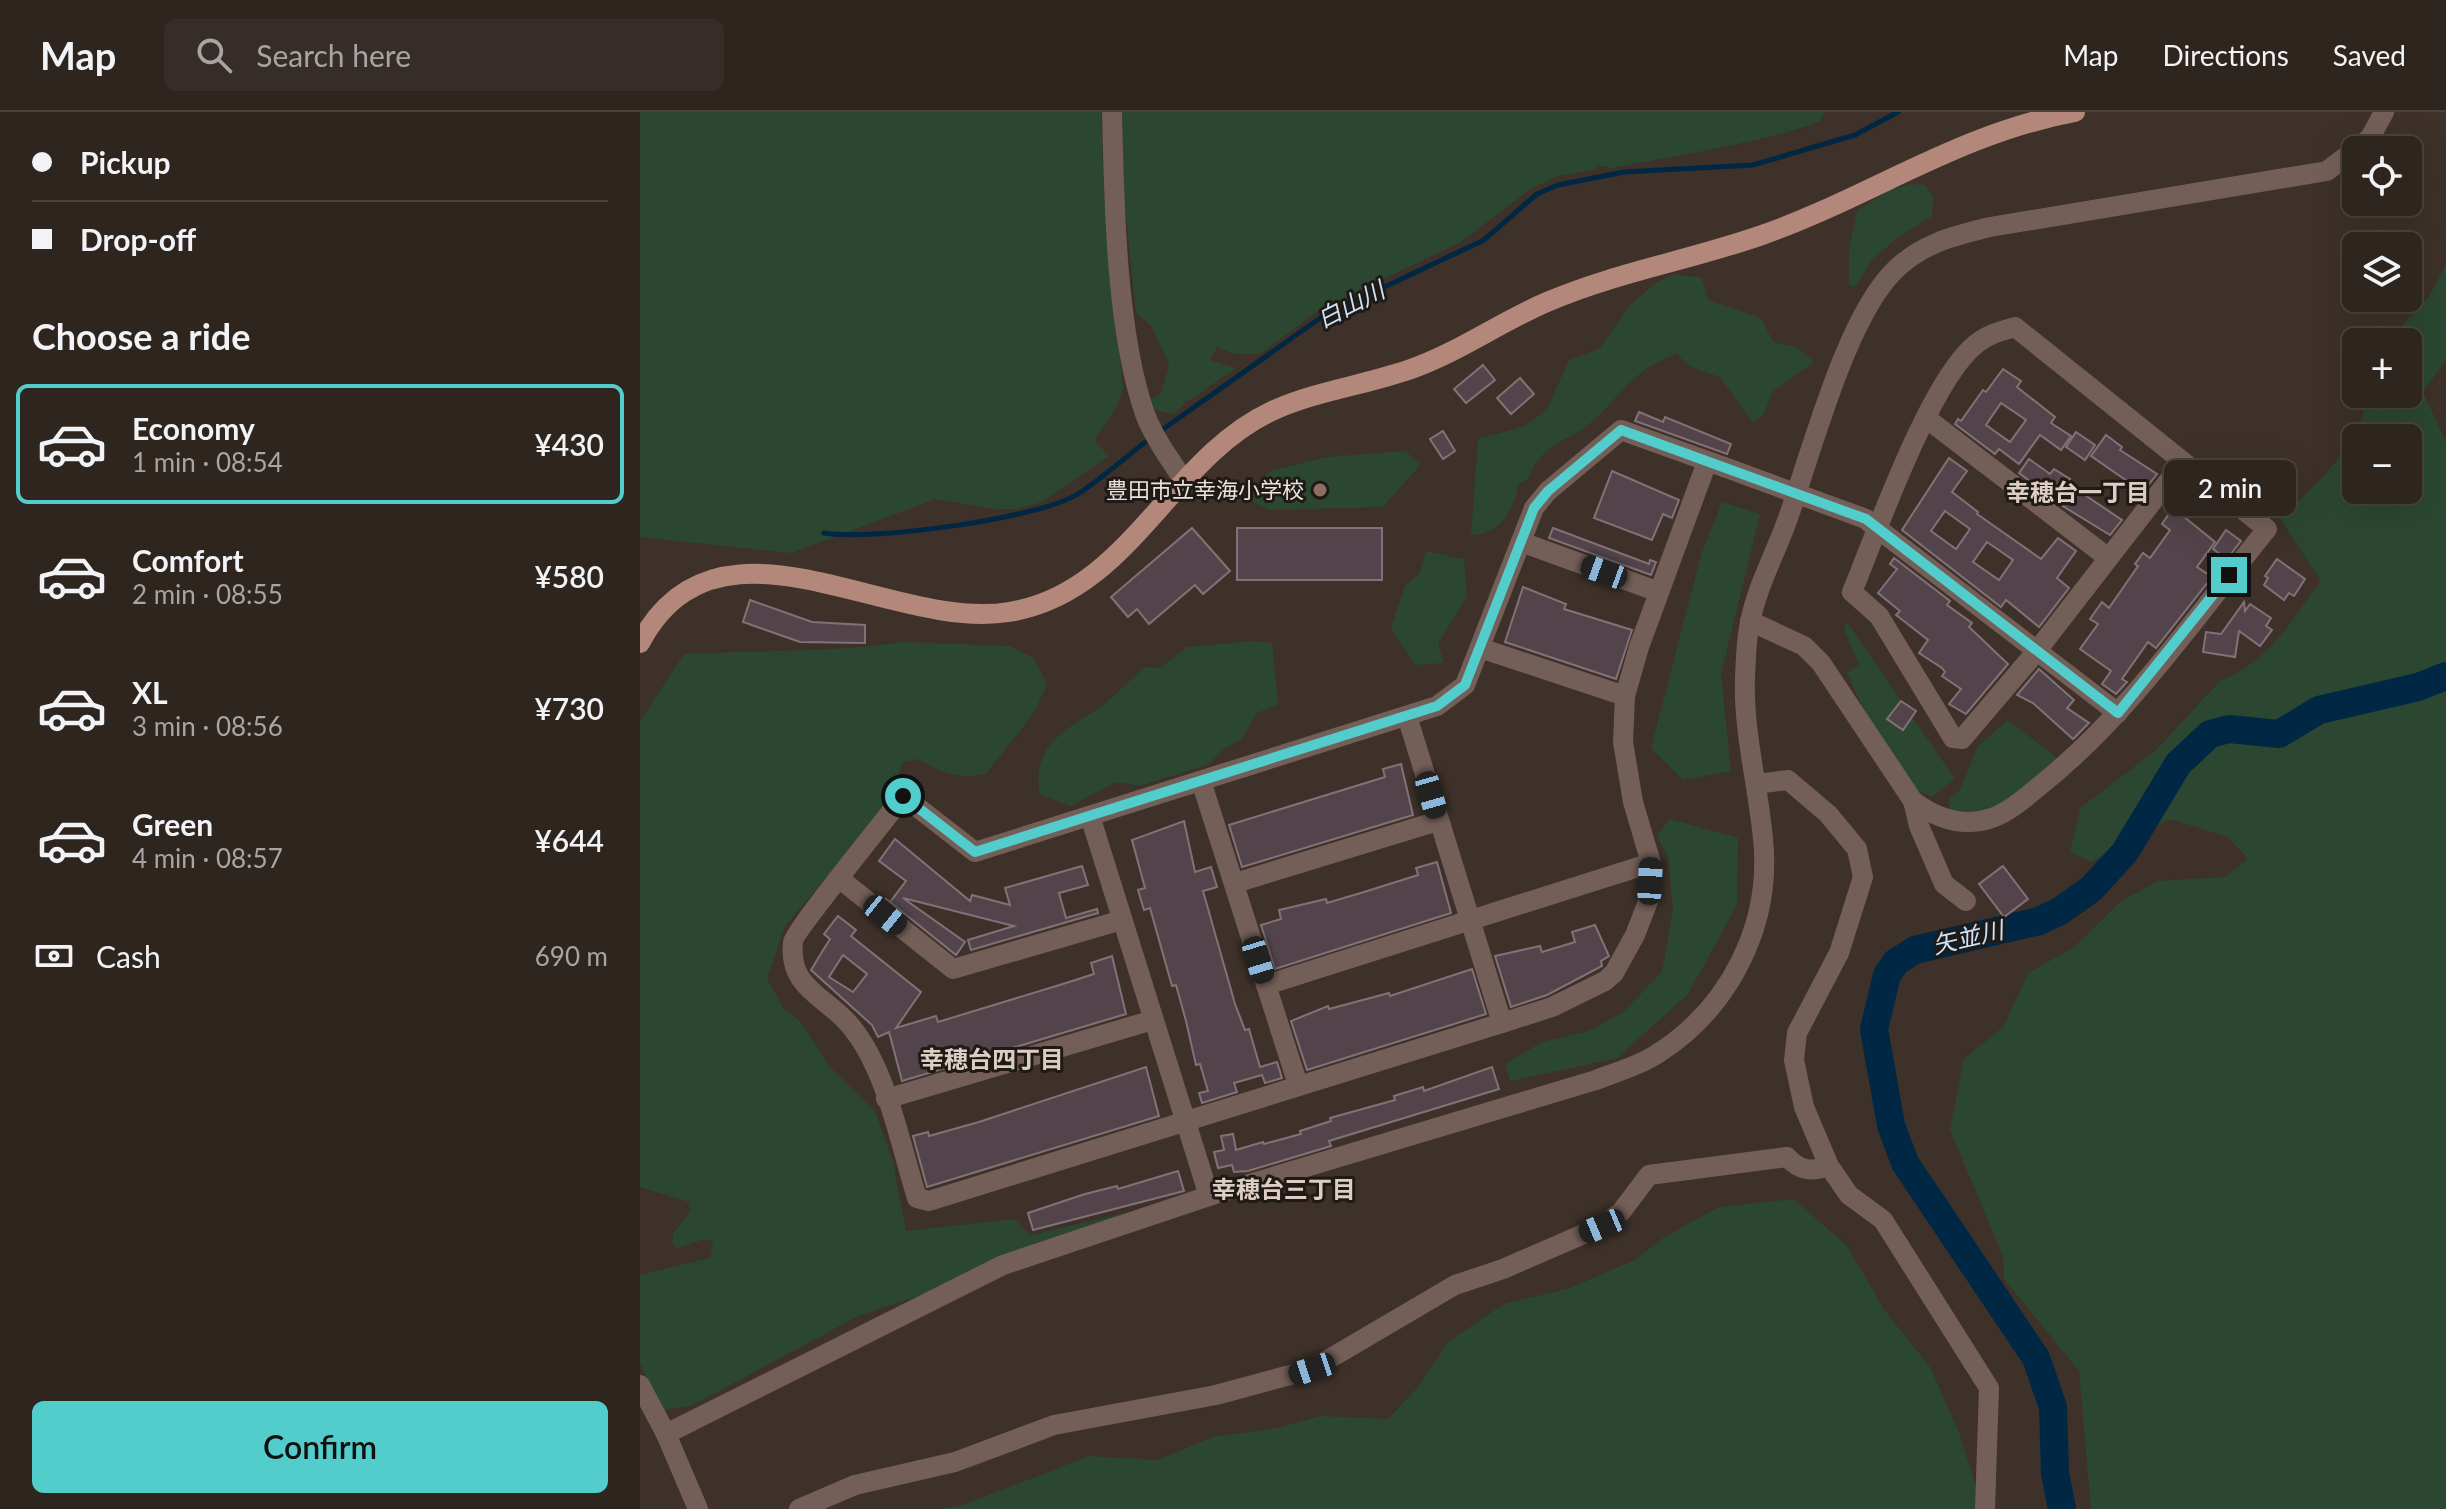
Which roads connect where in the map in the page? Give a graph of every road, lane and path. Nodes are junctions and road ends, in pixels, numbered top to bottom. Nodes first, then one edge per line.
1 (1112, 112) edge
2 (2075, 112) edge
3 (2384, 112) edge
4 (1926, 418) junction
5 (2183, 462) junction
6 (1716, 465) junction
7 (1185, 482) junction
8 (1872, 524) junction
9 (1521, 542) junction
10 (2107, 557) junction
11 (1659, 592) junction
12 (1750, 621) junction
13 (640, 643) edge
14 (1480, 648) junction
15 (2036, 652) junction
16 (1625, 696) junction
17 (2118, 713) junction
18 (1407, 716) junction
19 (1201, 781) junction
20 (1756, 784) junction
21 (1913, 801) junction
22 (1090, 816) junction
23 (1438, 821) junction
24 (1651, 863) junction
25 (840, 879) junction
26 (1235, 883) junction
27 (1966, 901) dead end
28 (1122, 920) junction
29 (1472, 923) junction
30 (1266, 985) junction
31 (1153, 1020) junction
32 (1502, 1023) junction
33 (1298, 1085) junction
34 (886, 1099) junction
35 (1185, 1121) junction
36 (1829, 1166) junction
37 (1209, 1196) junction
38 (640, 1385) edge
39 (666, 1434) junction
40 (698, 1509) edge
41 (799, 1509) edge
42 (1985, 1509) edge

1 - 7 street
2 - 7 main road
3 - 12 street
4 - 5 street
4 - 8 street
4 - 10 street
5 - 10 street
5 - 17 street
6 - 8 street, bridge
6 - 9 street
6 - 11 street
7 - 13 main road
8 - 15 street
8 - 15 street
9 - 11 street
9 - 14 street
10 - 15 street
11 - 16 street
12 - 20 street
12 - 21 street
14 - 16 street
14 - 18 street
15 - 17 street
16 - 24 street
17 - 21 street
18 - 19 street
18 - 23 street
19 - 22 street
19 - 26 street
20 - 36 street
20 - 37 street
21 - 27 street
22 - 25 street
22 - 28 street
23 - 26 street
23 - 29 street
24 - 29 street
24 - 32 street
25 - 28 street
25 - 34 street
26 - 30 street
28 - 31 street
29 - 30 street
29 - 32 street
30 - 33 street
31 - 34 street
31 - 35 street
32 - 33 street
33 - 35 street
34 - 35 street
35 - 37 street
36 - 41 street
36 - 42 street
37 - 39 street
38 - 39 street
39 - 40 street

